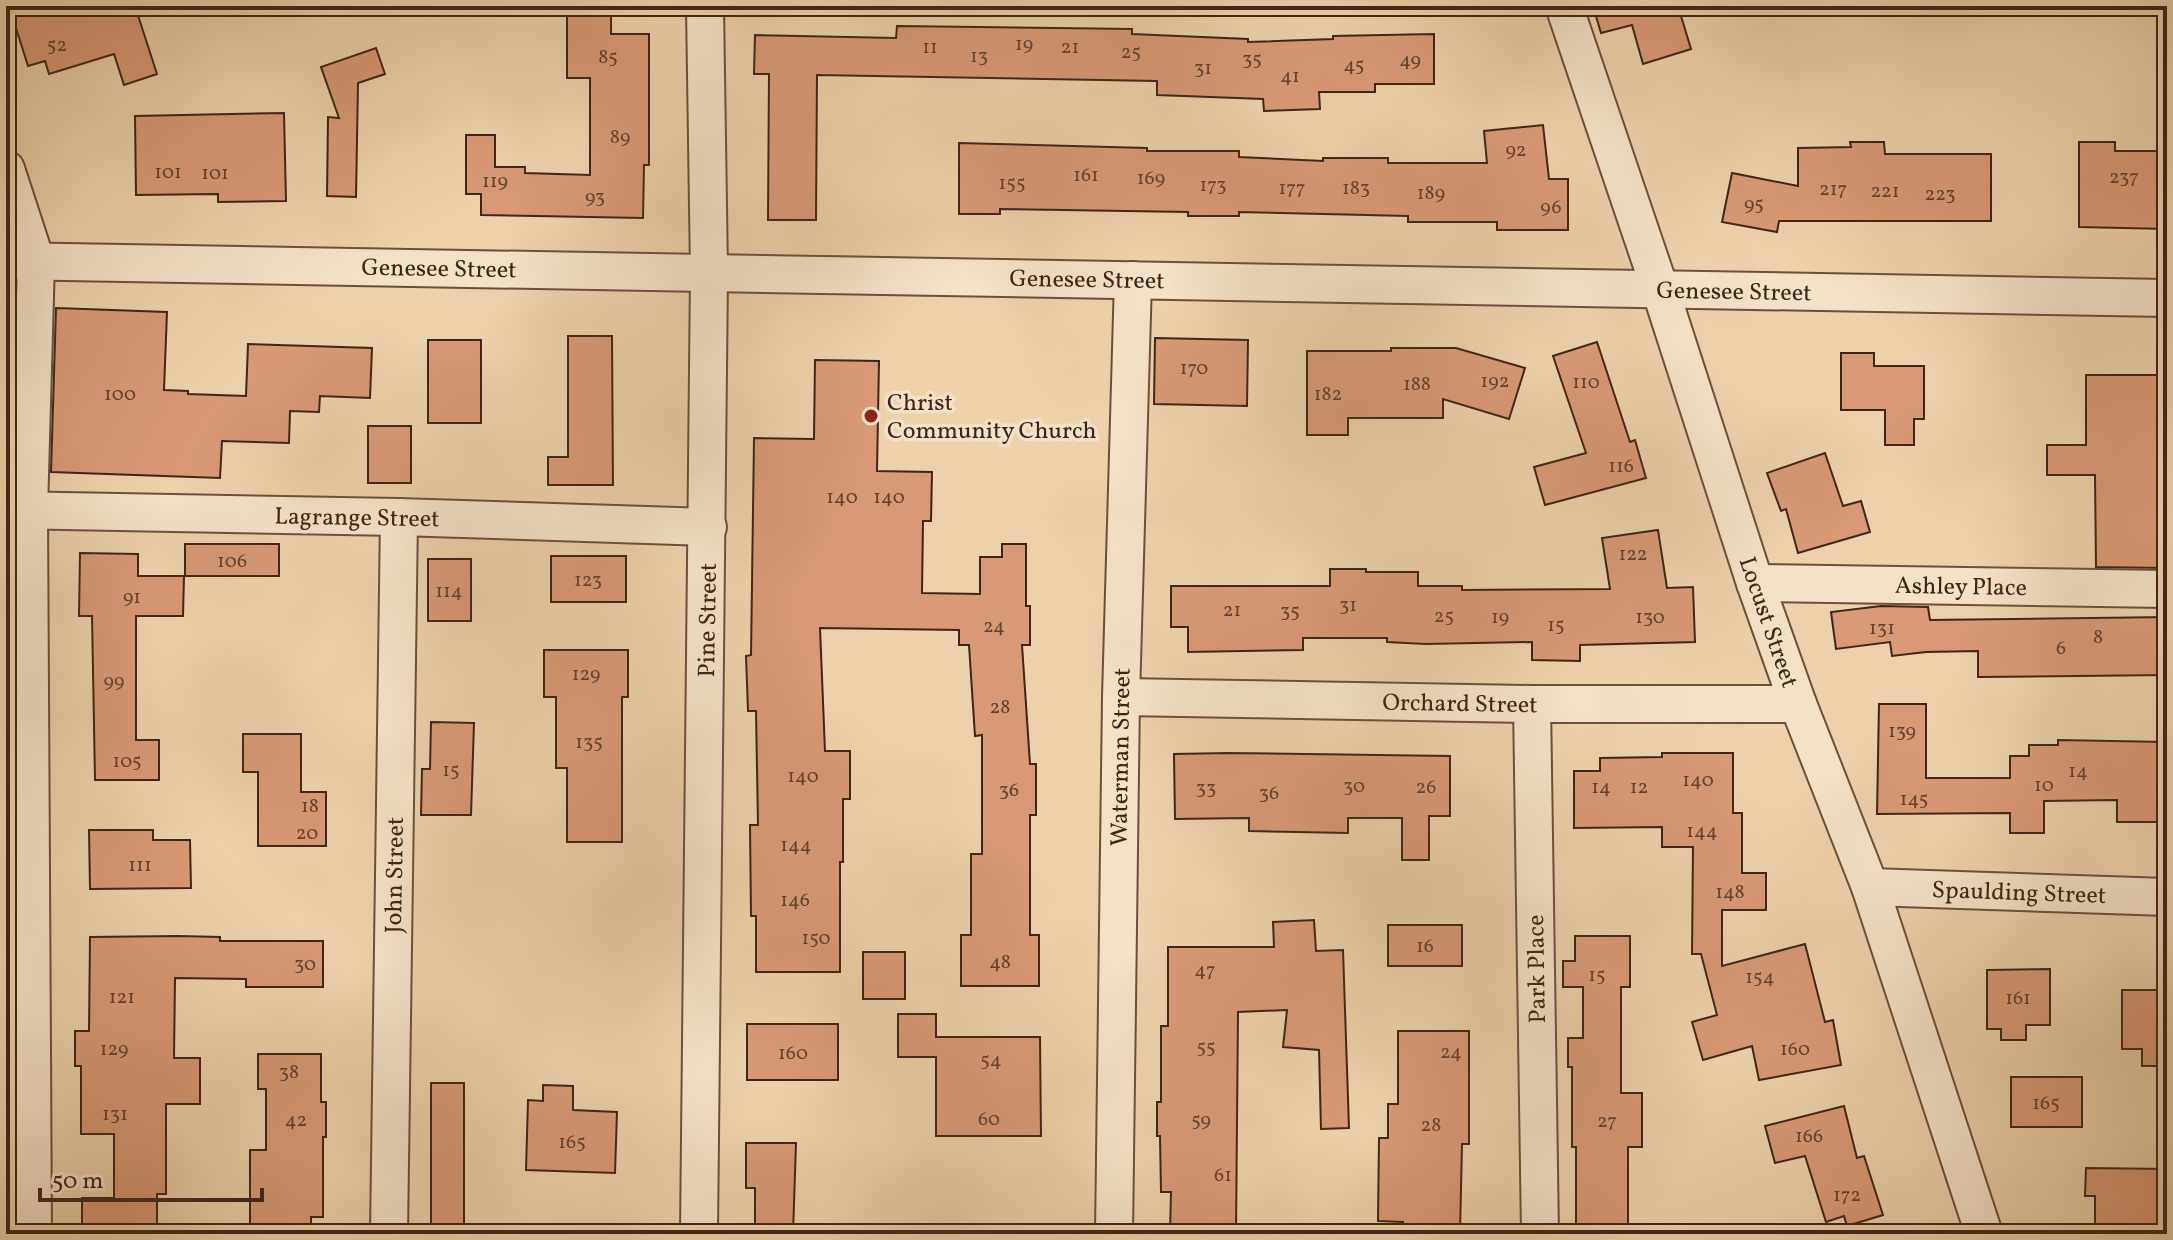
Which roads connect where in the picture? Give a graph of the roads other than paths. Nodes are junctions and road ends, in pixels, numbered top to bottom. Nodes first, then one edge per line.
1 (705, 6) edge
2 (1564, 6) edge
3 (6, 169) edge
4 (21, 261) edge
5 (709, 273) junction
6 (1133, 280) junction
7 (1660, 289) junction
8 (2167, 298) edge
9 (18, 510) edge
10 (399, 517) junction
11 (708, 527) junction
12 (1755, 583) junction
13 (2167, 589) edge
14 (1121, 697) junction
15 (1532, 704) junction
16 (1798, 704) junction
17 (1870, 887) junction
18 (2167, 897) edge
19 (33, 1234) edge
20 (389, 1234) edge
21 (699, 1234) edge
22 (1114, 1234) edge
23 (1540, 1234) edge
24 (1984, 1234) edge

1 - 5 street, Pine Street
2 - 7 street, Locust Street
3 - 4 street
4 - 5 street, Genesee Street
4 - 9 street
5 - 6 street, Genesee Street
5 - 11 street, Pine Street
6 - 7 street, Genesee Street
6 - 14 street, Waterman Street
7 - 8 street, Genesee Street
7 - 12 street, Locust Street
9 - 10 street, Lagrange Street
9 - 19 street
10 - 11 street, Lagrange Street
10 - 20 street, John Street
11 - 21 street, Pine Street
12 - 13 street, Ashley Place
12 - 16 street, Locust Street
14 - 15 street, Orchard Street
14 - 22 street, Waterman Street
15 - 16 street, Orchard Street
15 - 23 street, Park Place
16 - 17 street, Locust Street
17 - 18 street, Spaulding Street
17 - 24 street, Locust Street

